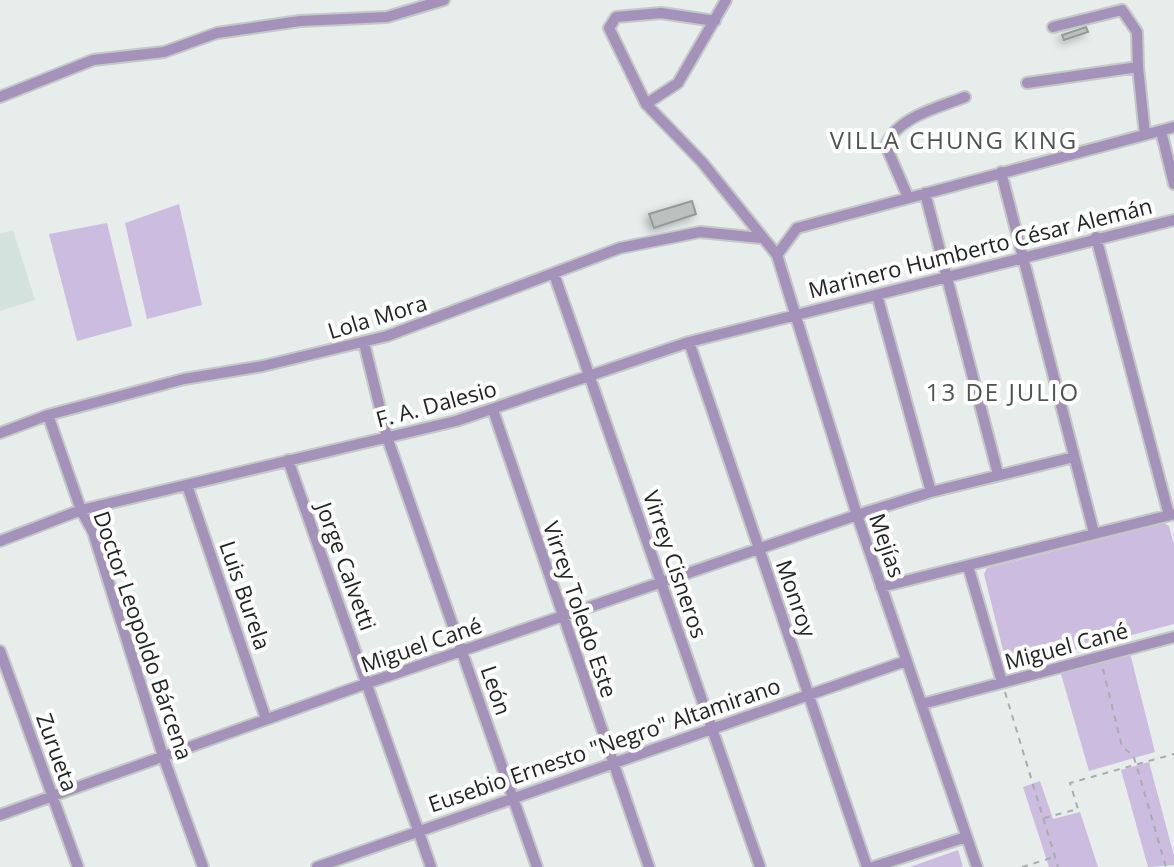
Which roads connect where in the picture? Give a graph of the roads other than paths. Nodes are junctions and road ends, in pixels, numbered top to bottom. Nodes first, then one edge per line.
1 (444, 0) edge
2 (726, 0) edge
3 (715, 21) junction
4 (1053, 27) dead end
5 (1138, 67) junction
6 (1027, 83) dead end
7 (0, 97) edge
8 (965, 97) dead end
9 (646, 104) junction
10 (1174, 127) edge
11 (1161, 131) junction
12 (1145, 135) junction
13 (1001, 172) junction
14 (1174, 184) edge
15 (925, 193) junction
16 (908, 197) junction
17 (1174, 220) edge
18 (1096, 237) junction
19 (761, 238) junction
20 (777, 255) junction
21 (1024, 255) junction
22 (554, 274) junction
23 (945, 276) junction
24 (877, 295) junction
25 (795, 314) junction
26 (689, 342) junction
27 (364, 343) junction
28 (589, 377) junction
29 (493, 410) junction
30 (48, 415) junction
31 (0, 433) edge
32 (387, 437) junction
33 (1074, 457) junction
34 (288, 460) junction
35 (998, 474) junction
36 (187, 485) junction
37 (931, 492) junction
38 (81, 510) junction
39 (857, 515) junction
40 (1172, 515) edge
41 (1094, 533) junction
42 (0, 541) edge
43 (759, 550) junction
44 (968, 566) junction
45 (661, 584) junction
46 (881, 587) junction
47 (562, 618) junction
48 (1174, 637) edge
49 (0, 651) edge
50 (463, 651) junction
51 (906, 661) junction
52 (1002, 682) junction
53 (368, 683) junction
54 (810, 694) junction
55 (922, 704) junction
56 (266, 719) junction
57 (712, 728) junction
58 (163, 756) junction
59 (614, 762) junction
60 (53, 797) junction
61 (513, 799) junction
62 (0, 815) edge
63 (418, 831) junction
64 (966, 837) junction
65 (78, 867) edge
66 (203, 867) edge
67 (317, 867) edge
68 (431, 867) edge
69 (537, 867) edge
70 (649, 867) edge
71 (760, 867) edge
72 (870, 867) edge
73 (977, 867) edge

1 - 7 street
2 - 3 street
3 - 9 street
3 - 9 street, Mejías
4 - 5 street
5 - 6 street
5 - 12 street
8 - 16 street
9 - 19 street, Mejías
10 - 11 street
11 - 12 street
11 - 14 street
12 - 13 street
13 - 15 street
13 - 21 street
15 - 16 street
15 - 23 street
16 - 20 street
17 - 18 street, Marinero Humberto César Alemán
18 - 21 street, Marinero Humberto César Alemán
18 - 40 street
19 - 20 street, Mejías
19 - 22 street, Lola Mora
20 - 25 street, Mejías
21 - 23 street, Marinero Humberto César Alemán
21 - 33 street
22 - 27 street, Lola Mora
22 - 28 street, Virrey Cisneros
23 - 24 street, Marinero Humberto César Alemán
23 - 35 street
24 - 25 street, Marinero Humberto César Alemán
24 - 37 street
25 - 26 street, F. A. Dalesio
25 - 39 street, Mejías
26 - 28 street, F. A. Dalesio
26 - 43 street, Monroy
27 - 30 street, Lola Mora
27 - 32 street, León
28 - 29 street, F. A. Dalesio
28 - 45 street, Virrey Cisneros
29 - 32 street, F. A. Dalesio
29 - 47 street, Virrey Toledo Este
30 - 31 street, Lola Mora
30 - 38 street, Doctor Leopoldo Bárcena
32 - 34 street, F. A. Dalesio
32 - 50 street, León
33 - 35 street, Miguel Cané
33 - 41 street
34 - 36 street, F. A. Dalesio
34 - 53 street, Jorge Calvetti
35 - 37 street, Miguel Cané
36 - 38 street, F. A. Dalesio
36 - 56 street, Luis Burela
37 - 39 street, Miguel Cané
38 - 42 street, F. A. Dalesio
38 - 58 street, Doctor Leopoldo Bárcena
39 - 43 street, Miguel Cané
39 - 46 street, Mejías
40 - 41 street
41 - 44 street
43 - 45 street, Miguel Cané
43 - 54 street, Monroy
44 - 46 street
44 - 52 street
45 - 47 street, Miguel Cané
45 - 57 street, Virrey Cisneros
46 - 51 street, Mejías
47 - 50 street, Miguel Cané
47 - 59 street, Virrey Toledo Este
48 - 52 street, Miguel Cané
49 - 60 street, Zurueta
50 - 53 street, Miguel Cané
50 - 61 street, León
51 - 54 street, Eusebio Ernesto "Negro" Altamirano
51 - 55 street, Mejías
52 - 55 street, Miguel Cané
53 - 56 street, Miguel Cané
53 - 63 street, Jorge Calvetti
54 - 57 street, Eusebio Ernesto "Negro" Altamirano
54 - 72 street, Monroy
55 - 64 street, Mejías
56 - 58 street, Miguel Cané
57 - 59 street, Eusebio Ernesto "Negro" Altamirano
57 - 71 street, Virrey Cisneros
58 - 60 street, Miguel Cané
58 - 66 street, Doctor Leopoldo Bárcena
59 - 61 street, Eusebio Ernesto "Negro" Altamirano
59 - 70 street, Virrey Toledo Este
60 - 62 street, Miguel Cané
60 - 65 street, Zurueta
61 - 63 street, Eusebio Ernesto "Negro" Altamirano
61 - 69 street, León
63 - 67 street, Eusebio Ernesto "Negro" Altamirano
63 - 68 street, Jorge Calvetti
64 - 72 street
64 - 73 street, Mejías

